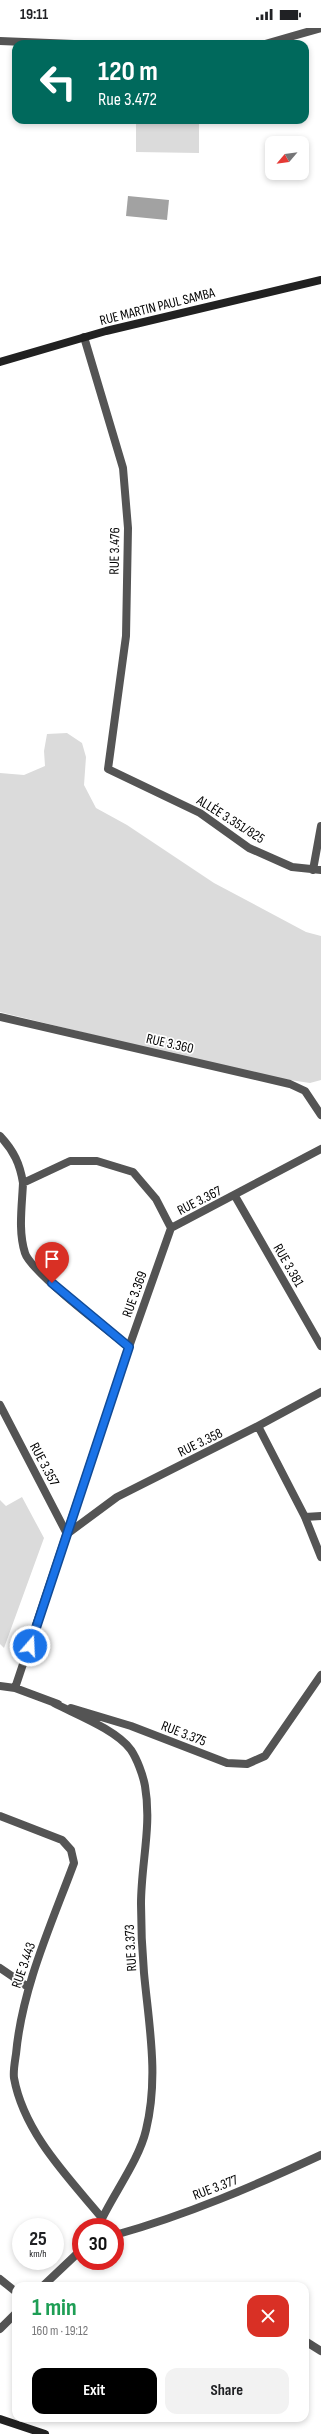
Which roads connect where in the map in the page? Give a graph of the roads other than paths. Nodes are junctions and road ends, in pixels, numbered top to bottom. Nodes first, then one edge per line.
1 (321, 28) edge
2 (279, 40) edge
3 (0, 41) edge
4 (12, 41) edge
5 (321, 280) edge
6 (84, 337) junction
7 (0, 362) edge
8 (108, 769) joint
9 (321, 826) edge
10 (317, 870) edge
11 (0, 1016) edge
12 (321, 1115) edge
13 (0, 1136) edge
14 (321, 1149) edge
15 (23, 1183) junction
16 (235, 1196) junction
17 (171, 1228) junction
18 (321, 1346) edge
19 (129, 1347) junction
20 (321, 1392) edge
21 (0, 1405) edge
22 (258, 1426) junction
23 (306, 1516) junction
24 (321, 1516) edge
25 (67, 1534) junction
26 (321, 1557) edge
27 (321, 1675) edge
28 (0, 1686) edge
29 (15, 1688) junction
30 (54, 1703) junction
31 (0, 1816) edge
32 (0, 1968) edge
33 (28, 1987) junction
34 (321, 2155) edge
35 (102, 2218) joint
36 (124, 2232) edge
37 (72, 2259) edge
38 (0, 2279) edge
39 (48, 2282) edge
40 (12, 2289) edge
41 (12, 2317) edge
42 (0, 2329) edge
43 (309, 2344) edge
44 (321, 2352) edge
45 (0, 2419) edge
46 (45, 2434) edge

1 - 2 street
3 - 4 street
5 - 6 main road, RUE MARTIN PAUL SAMBA
6 - 7 main road, RUE MARTIN PAUL SAMBA
6 - 8 street, RUE 3.476
8 - 10 street, ALLÉE 3.351/825
9 - 10 street
11 - 12 street, RUE 3.360
13 - 15 street
14 - 16 street, RUE 3.367
15 - 17 street, RUE 3.367
15 - 19 street
16 - 17 street, RUE 3.367
16 - 18 street, RUE 3.381
17 - 19 street, RUE 3.369
19 - 25 street, RUE 3.369
20 - 22 street
21 - 25 street, RUE 3.357
22 - 23 street
22 - 25 street, RUE 3.358
23 - 24 street
23 - 26 street
25 - 29 street, RUE 3.369
27 - 30 street, RUE 3.375
28 - 29 street, RUE 3.375
29 - 30 street, RUE 3.375
30 - 35 street, RUE 3.373
31 - 33 street, RUE 3.443
32 - 33 street
33 - 35 street, RUE 3.443
34 - 36 street, RUE 3.377
37 - 39 street
38 - 40 street
41 - 42 street
43 - 44 street
45 - 46 main road

